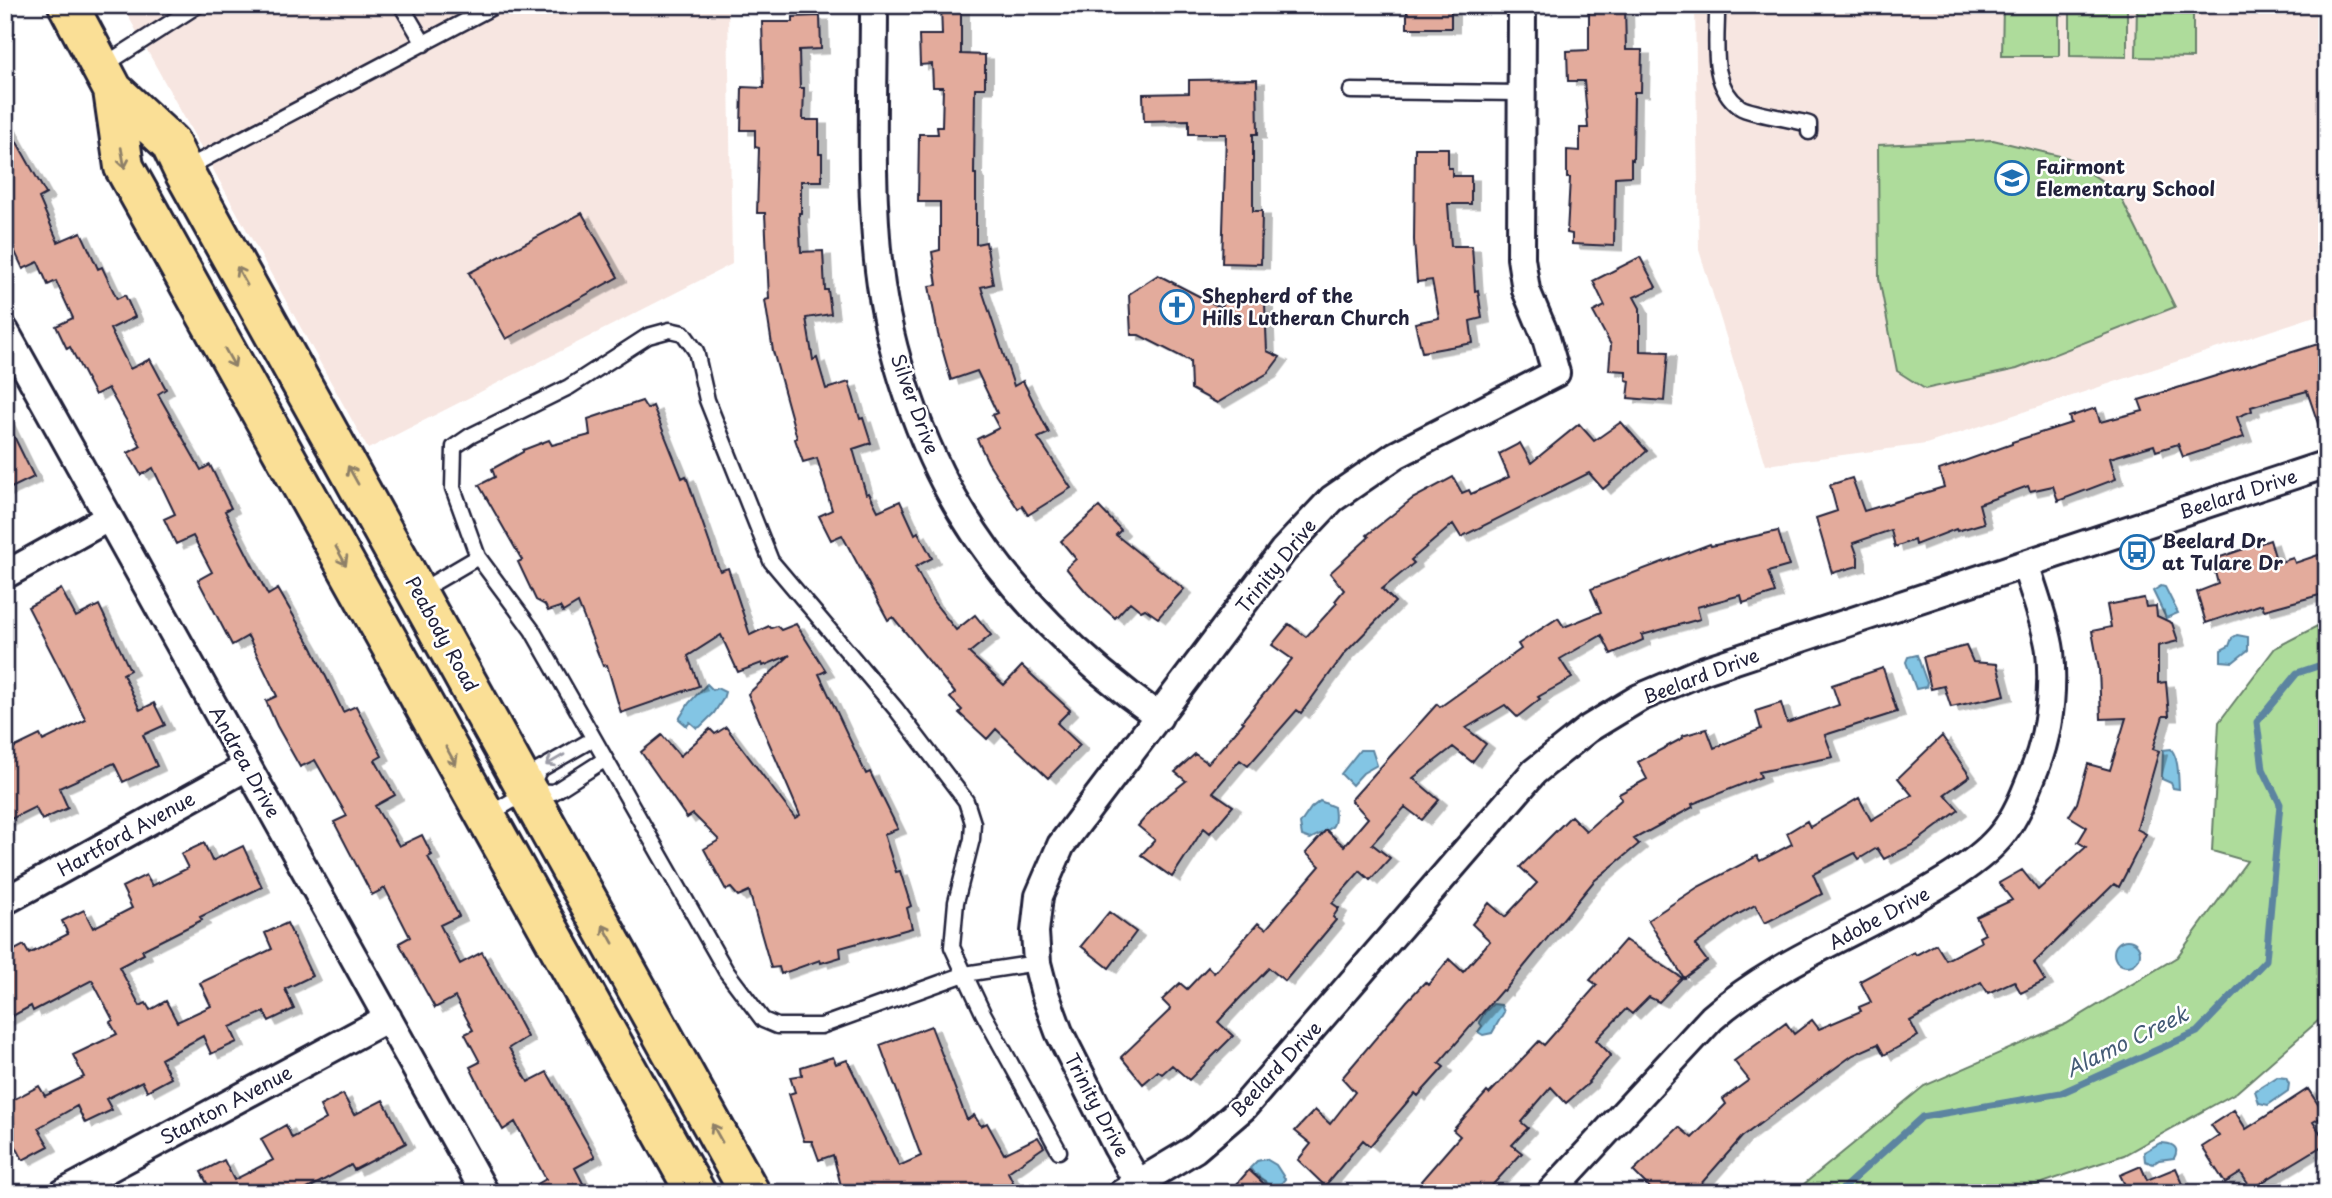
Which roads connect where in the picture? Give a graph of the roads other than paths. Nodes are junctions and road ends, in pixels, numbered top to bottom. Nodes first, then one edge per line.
1 (68, 5) edge
2 (198, 5) edge
3 (401, 5) edge
4 (496, 5) edge
5 (874, 5) edge
6 (1522, 5) edge
7 (1717, 5) edge
8 (424, 44) junction
9 (107, 79) junction
10 (1350, 91) dead end
11 (1522, 93) junction
12 (1809, 132) dead end
13 (183, 170) junction
14 (5, 331) edge
15 (2327, 464) edge
16 (108, 518) junction
17 (478, 557) junction
18 (2025, 564) junction
19 (5, 575) edge
20 (418, 592) junction
21 (1159, 717) junction
22 (593, 739) junction
23 (604, 760) junction
24 (247, 767) junction
25 (529, 792) junction
26 (485, 817) junction
27 (5, 901) edge
28 (1037, 963) junction
29 (965, 974) junction
30 (388, 1017) junction
31 (1059, 1151) dead end
32 (1135, 1190) edge
33 (63, 1193) edge
34 (485, 1193) edge
35 (696, 1193) edge
36 (750, 1193) edge
37 (1550, 1193) edge

1 - 9 main road, Peabody Road
2 - 9 lane
3 - 8 lane
4 - 8 lane
5 - 21 street, Silver Drive
6 - 11 street, Trinity Drive
7 - 12 lane
8 - 13 lane
9 - 13 main road, Peabody Road
9 -> 26 main road, Peabody Road
10 - 11 lane
11 - 21 street, Trinity Drive
20 -> 13 main road, Peabody Road
14 - 16 street, Andrea Drive
15 - 18 street, Beelard Drive
16 - 19 street
16 - 24 street, Andrea Drive
17 - 20 lane
17 - 22 lane
17 - 29 lane
18 - 32 street, Beelard Drive
18 - 37 street, Adobe Drive
20 - 25 main road, Peabody Road
21 - 28 street, Trinity Drive
22 - 23 lane
22 -> 25 lane
23 - 25 lane
23 - 29 lane
24 - 27 street, Hartford Avenue
24 - 30 street, Andrea Drive
25 - 26 lane
36 -> 25 main road, Peabody Road
26 - 35 main road, Peabody Road
28 - 29 lane
28 - 32 street, Trinity Drive
29 - 31 lane
30 - 33 street, Stanton Avenue
30 - 34 street, Andrea Drive

